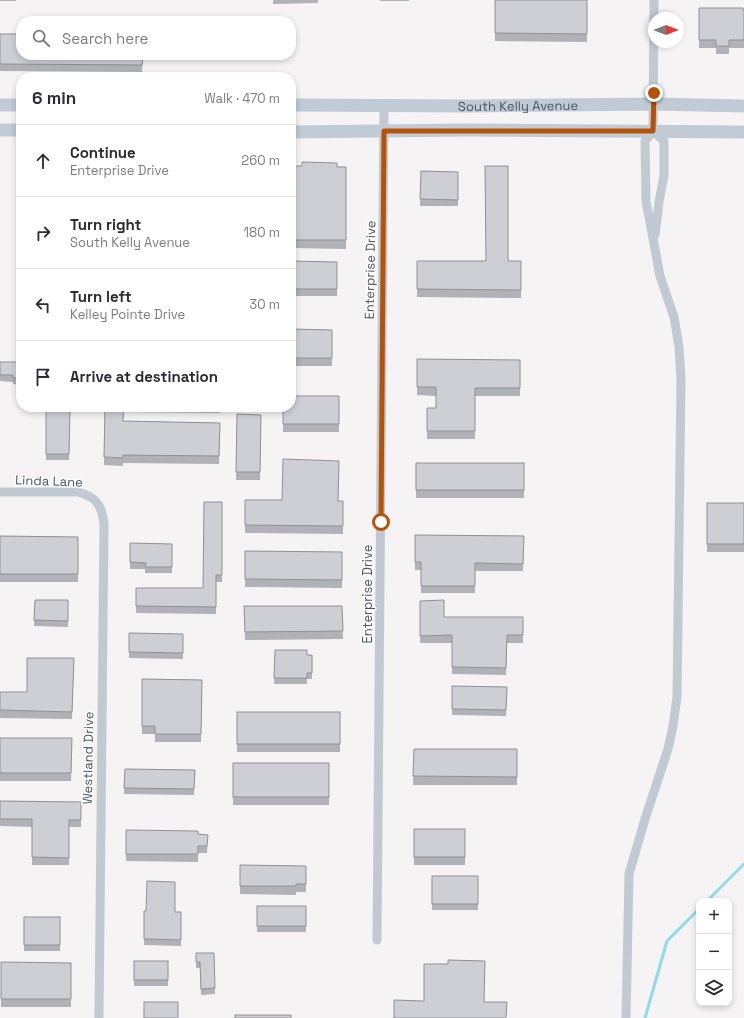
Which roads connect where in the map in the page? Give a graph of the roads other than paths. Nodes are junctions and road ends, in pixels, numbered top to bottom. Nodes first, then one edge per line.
1 (654, 0) edge
2 (654, 104) junction
3 (0, 105) edge
4 (16, 105) edge
5 (296, 105) edge
6 (384, 105) junction
7 (744, 106) edge
8 (0, 130) edge
9 (16, 130) edge
10 (384, 131) junction
11 (653, 131) junction
12 (296, 132) edge
13 (744, 132) edge
14 (654, 246) junction
15 (0, 492) edge
16 (95, 500) joint
17 (377, 940) dead end
18 (99, 1018) edge
19 (626, 1018) edge

1 - 2 street
2 - 6 main road, South Kelly Avenue
2 - 7 main road, South Kelly Avenue
2 - 11 street
3 - 4 main road
5 - 6 main road, South Kelly Avenue
6 - 10 street, Enterprise Drive
8 - 9 main road
10 - 11 main road, South Kelly Avenue
10 - 12 main road, South Kelly Avenue
10 - 17 street, Enterprise Drive
11 - 13 main road, South Kelly Avenue
11 - 14 street
11 - 14 street
14 - 19 street
15 - 16 street, Linda Lane
16 - 18 street, Westland Drive

